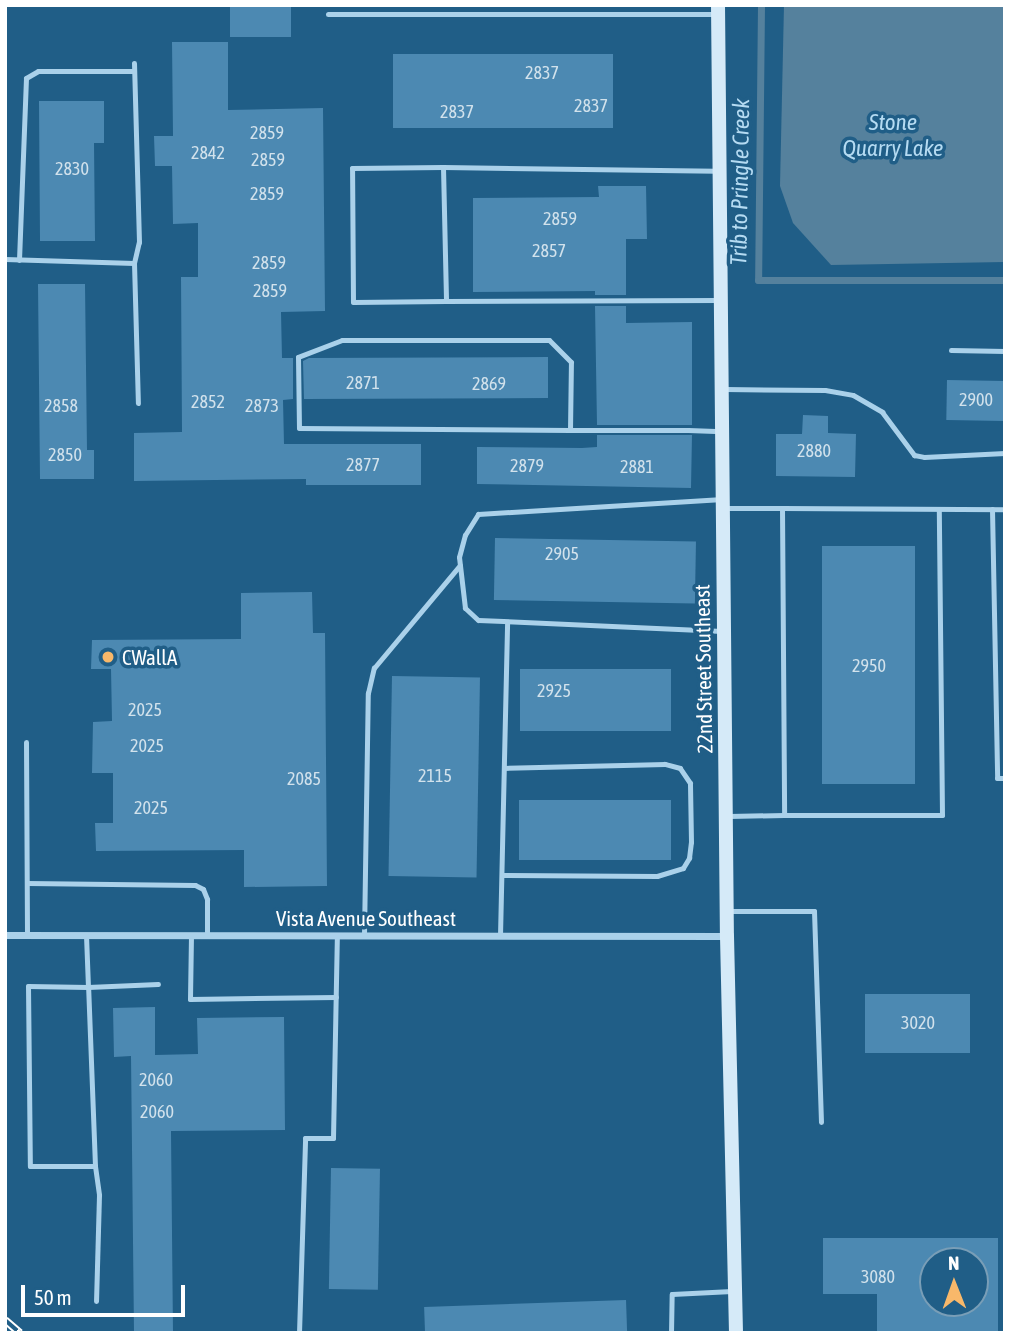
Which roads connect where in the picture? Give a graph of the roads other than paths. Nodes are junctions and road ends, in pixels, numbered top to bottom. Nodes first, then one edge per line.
1 (667, 5) edge
2 (718, 10) edge
3 (328, 14) dead end
4 (667, 15) junction
5 (134, 63) dead end
6 (134, 71) junction
7 (443, 167) junction
8 (720, 171) junction
9 (5, 259) edge
10 (19, 260) junction
11 (134, 263) junction
12 (721, 300) junction
13 (446, 302) junction
14 (951, 350) dead end
15 (1005, 351) edge
16 (722, 388) junction
17 (138, 403) dead end
18 (570, 430) junction
19 (722, 431) junction
20 (1005, 453) edge
21 (723, 504) junction
22 (782, 508) junction
23 (939, 509) junction
24 (992, 509) junction
25 (1005, 509) edge
26 (460, 565) junction
27 (507, 623) junction
28 (724, 631) junction
29 (26, 742) dead end
30 (504, 768) junction
31 (1005, 778) edge
32 (784, 815) junction
33 (726, 816) junction
34 (502, 875) junction
35 (27, 883) junction
36 (727, 911) junction
37 (5, 935) edge
38 (27, 935) junction
39 (86, 935) junction
40 (364, 935) junction
41 (191, 936) junction
42 (207, 936) junction
43 (337, 936) junction
44 (500, 936) junction
45 (727, 936) junction
46 (158, 984) dead end
47 (88, 986) junction
48 (335, 997) junction
49 (821, 1122) dead end
50 (95, 1166) junction
51 (735, 1291) junction
52 (96, 1301) dead end
53 (299, 1333) edge
54 (671, 1333) edge
55 (736, 1333) edge

1 - 4 lane
2 - 4 lane
2 - 8 street, 22nd Street Southeast
3 - 4 lane
5 - 6 lane
6 - 10 lane
6 - 11 lane
7 - 8 lane
7 - 13 lane
7 - 13 lane
8 - 12 street, 22nd Street Southeast
9 - 10 lane
10 - 11 lane
11 - 17 lane
12 - 13 lane
12 - 16 street, 22nd Street Southeast
14 - 15 lane
16 - 19 street, 22nd Street Southeast
16 - 20 lane
18 - 18 lane
18 - 19 lane
19 - 21 street, 22nd Street Southeast
21 - 22 lane
21 - 26 lane
21 - 28 street, 22nd Street Southeast
22 - 23 lane
22 - 32 lane
23 - 24 lane
23 - 32 lane
24 - 25 lane
24 - 31 lane
26 - 27 lane
26 - 40 lane
27 - 28 lane
27 - 30 lane
28 - 33 street, 22nd Street Southeast
29 - 35 lane
30 - 34 lane
30 - 34 lane
32 - 33 lane
33 - 36 street, 22nd Street Southeast
34 - 44 lane
35 - 38 lane
35 - 42 lane
36 - 45 street, 22nd Street Southeast
36 - 49 lane
37 - 38 street, Vista Avenue Southeast
38 - 39 street, Vista Avenue Southeast
39 - 41 street, Vista Avenue Southeast
39 - 47 lane
40 - 43 street, Vista Avenue Southeast
40 - 44 street, Vista Avenue Southeast
41 - 42 street, Vista Avenue Southeast
41 - 48 lane
42 - 43 street, Vista Avenue Southeast
43 - 48 lane
44 - 45 street, Vista Avenue Southeast
45 - 51 street, 22nd Street Southeast
46 - 47 lane
47 - 50 lane
47 - 50 lane
48 - 53 lane
50 - 52 lane
51 - 54 lane
51 - 55 street, 22nd Street Southeast

